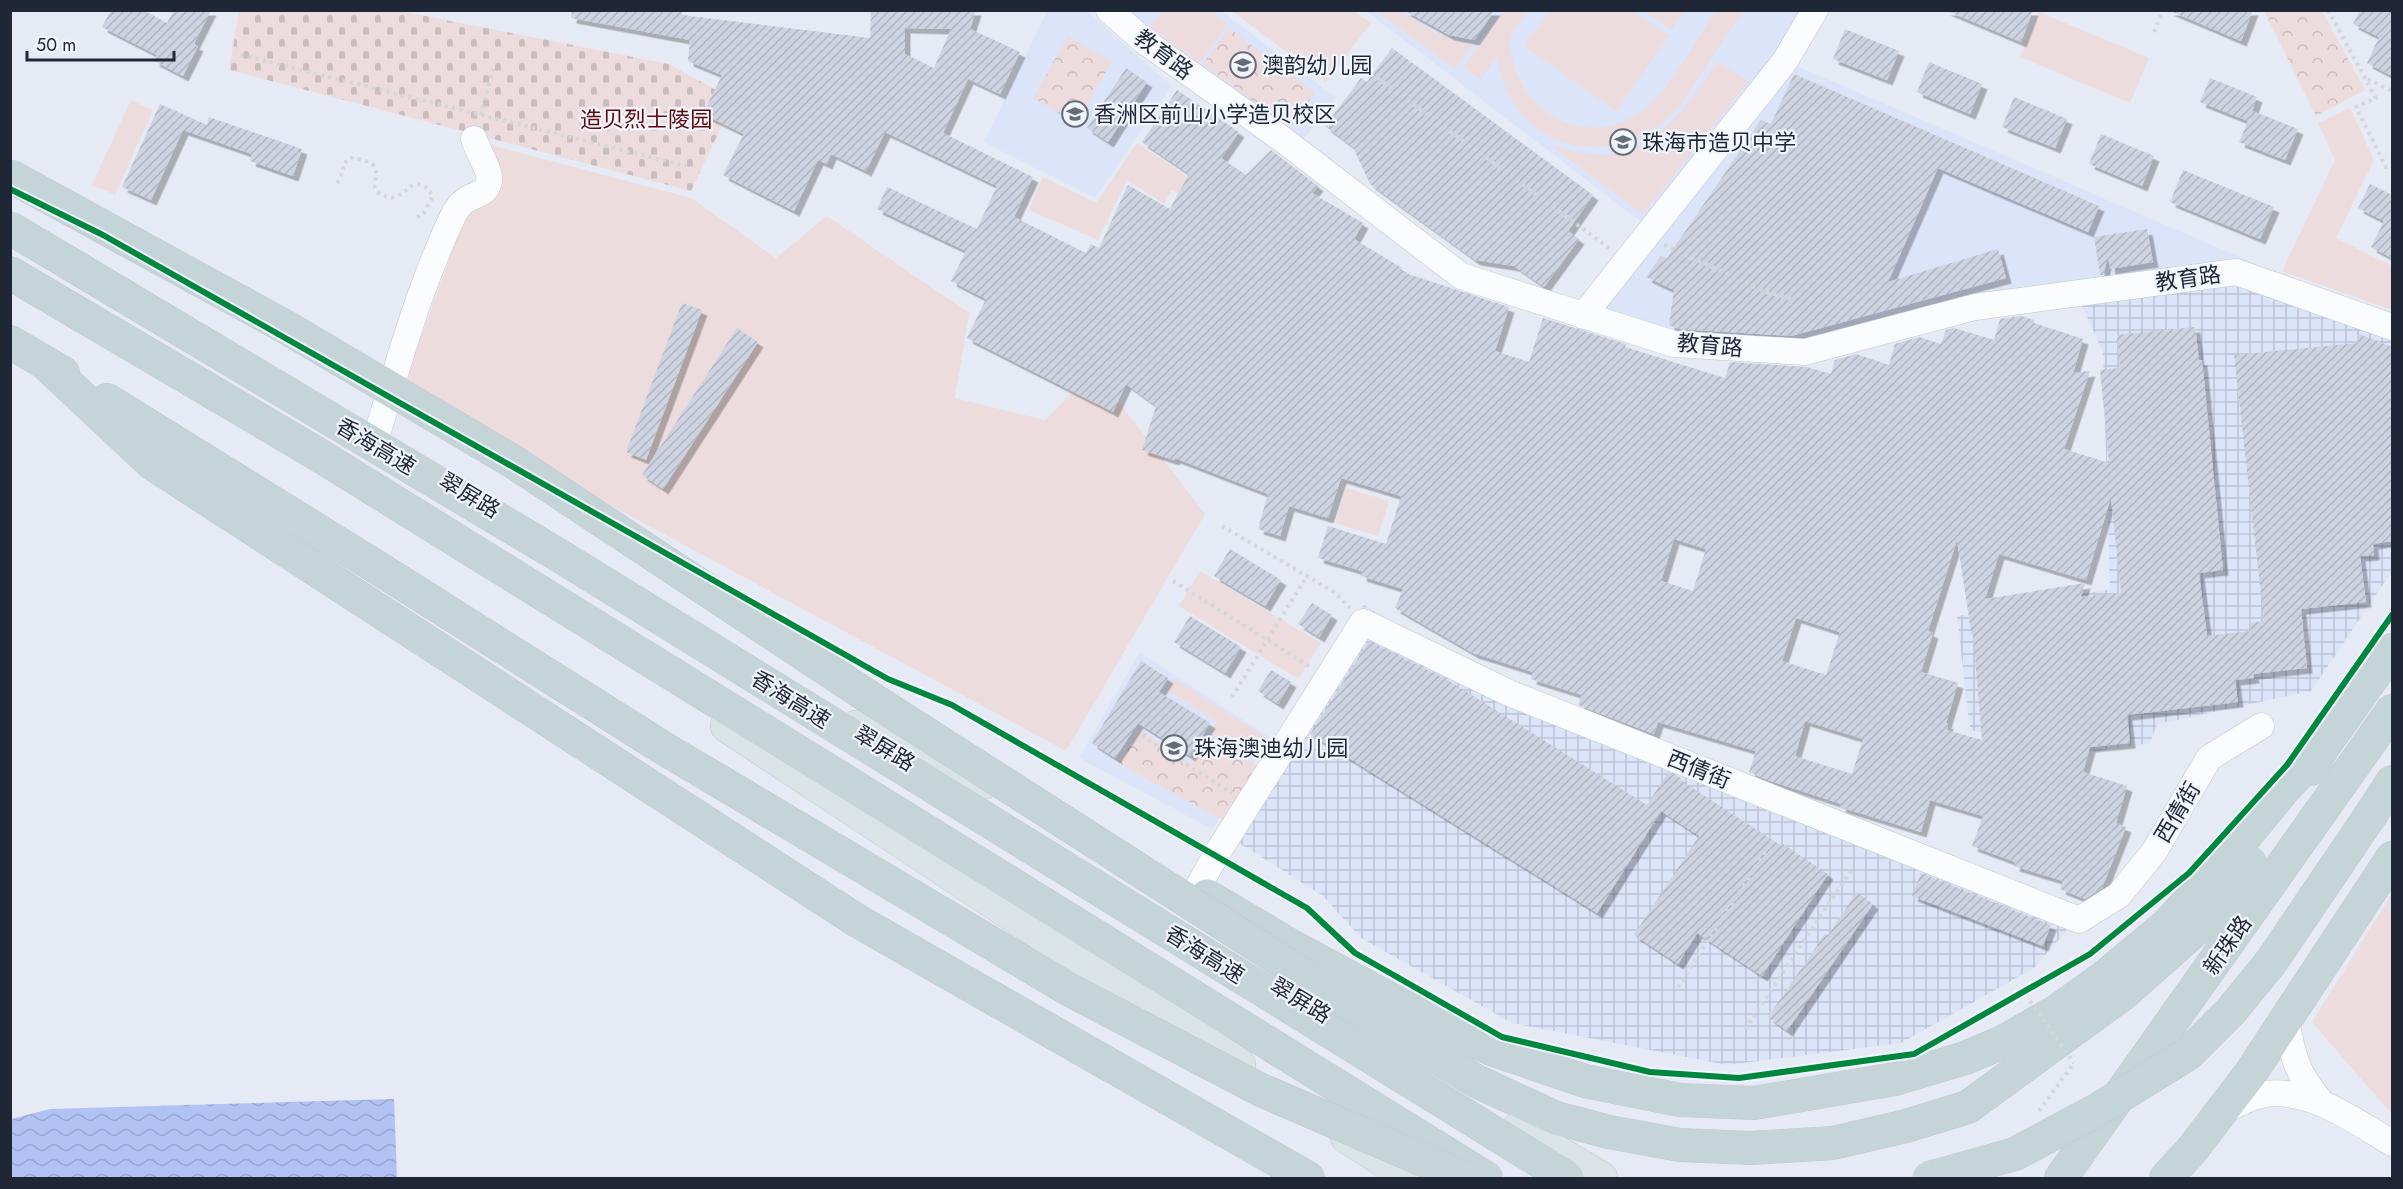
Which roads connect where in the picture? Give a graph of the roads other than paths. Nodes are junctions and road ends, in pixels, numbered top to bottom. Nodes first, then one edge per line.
1 (1108, 10) edge
2 (1815, 10) edge
3 (474, 139) road end
4 (10, 176) edge
5 (10, 228) edge
6 (10, 233) edge
7 (10, 273) edge
8 (10, 291) edge
9 (1583, 316) junction
10 (2392, 327) edge
11 (10, 342) edge
12 (44, 362) junction
13 (376, 438) junction
14 (2392, 650) edge
15 (2392, 711) edge
16 (839, 720) junction
17 (2261, 726) dead end
18 (2321, 750) junction
19 (2392, 782) edge
20 (1100, 831) joint
21 (2392, 858) edge
22 (1197, 889) junction
23 (2286, 1020) junction
24 (2321, 1102) junction
25 (2220, 1113) junction
26 (2392, 1143) edge
27 (1308, 1179) edge
28 (1411, 1179) edge
29 (1465, 1179) edge
30 (1486, 1179) edge
31 (1568, 1179) edge
32 (1601, 1179) edge
33 (1929, 1179) edge
34 (2061, 1179) edge
35 (2166, 1179) edge

1 - 9 street, 教育路
2 - 9 street
3 - 13 street
4 - 18 highway, bridge
5 - 31 highway, 香海高速, bridge
6 - 13 main road, 翠屏路
7 - 30 highway, 香海高速
8 - 28 main road
9 - 10 street, 教育路
11 - 12 highway
12 - 27 highway
12 - 29 highway, bridge
13 - 16 main road, 翠屏路
14 - 18 highway
15 - 34 highway, 新珠路
16 - 20 main road
16 - 32 main road, 翠屏路
17 - 22 street, 西倩街
18 - 22 highway
19 - 33 highway, bridge
20 - 22 highway
21 - 23 highway
23 - 24 street
23 - 25 highway
24 - 25 street
24 - 26 street
25 - 35 highway

